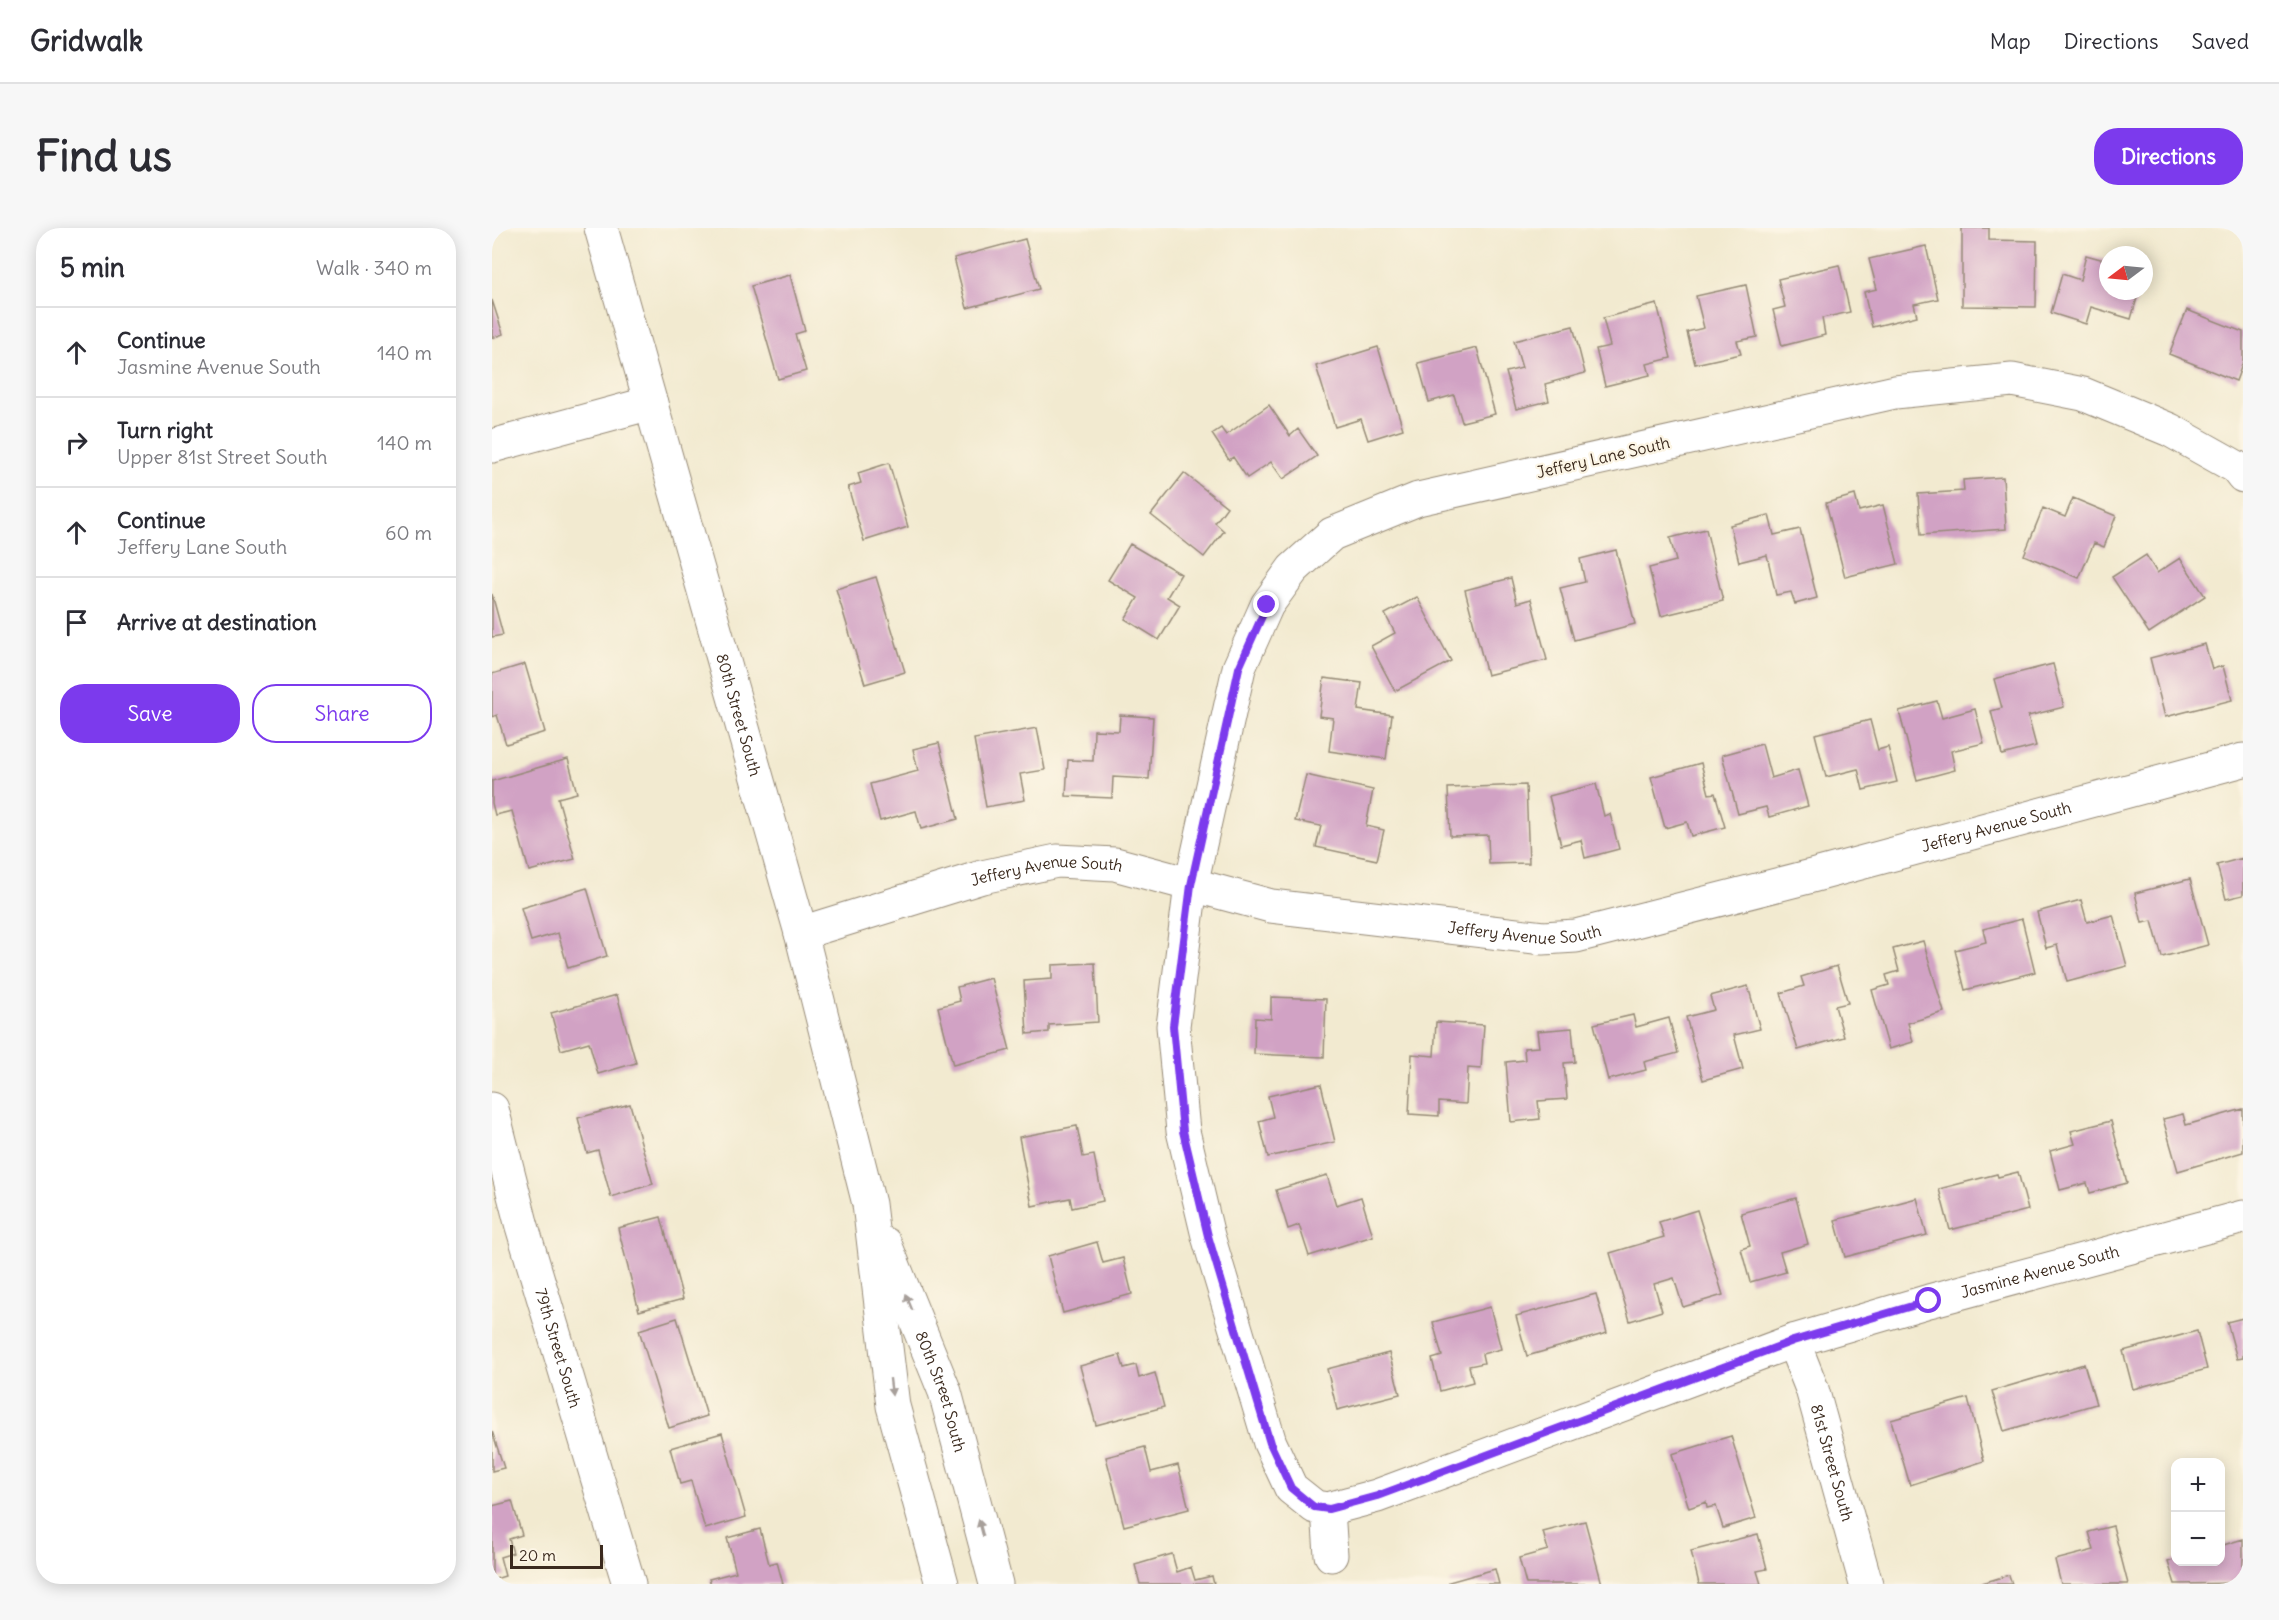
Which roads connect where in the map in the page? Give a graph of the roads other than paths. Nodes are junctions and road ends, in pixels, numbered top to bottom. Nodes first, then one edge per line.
1 (601, 228) edge
2 (651, 403) junction
3 (492, 446) edge
4 (2243, 476) edge
5 (2243, 760) edge
6 (1191, 885) junction
7 (801, 933) junction
8 (492, 1109) edge
9 (869, 1204) junction
10 (2243, 1217) edge
11 (1793, 1341) junction
12 (1329, 1509) junction
13 (1332, 1555) dead end
14 (629, 1584) edge
15 (942, 1584) edge
16 (996, 1584) edge
17 (1866, 1584) edge

1 - 2 street, 80th Street South
2 - 3 street
2 - 7 street, 80th Street South
4 - 6 street, Jeffery Lane South
5 - 6 street, Jeffery Avenue South
6 - 7 street, Jeffery Avenue South
6 - 12 street, Jeffery Lane South
7 - 9 street, 80th Street South
8 - 14 street, 79th Street South
9 -> 15 street, 80th Street South
16 -> 9 street, 80th Street South
10 - 11 street, Jasmine Avenue South
11 - 12 street, Jasmine Avenue South
11 - 17 street, 81st Street South
12 - 13 street

